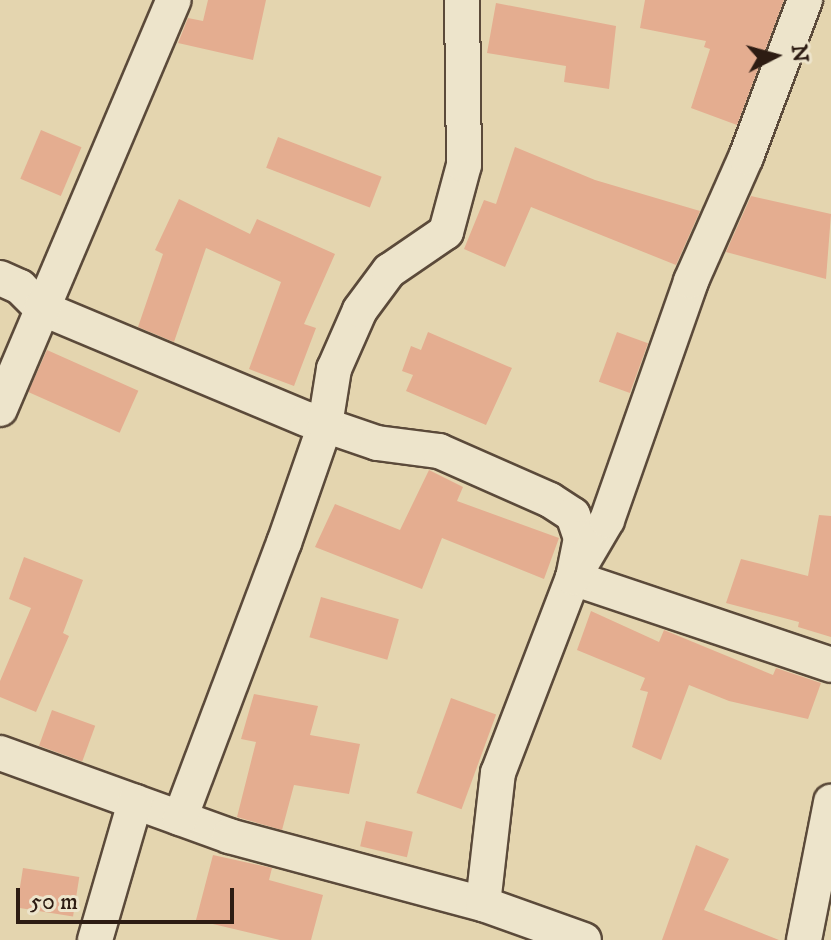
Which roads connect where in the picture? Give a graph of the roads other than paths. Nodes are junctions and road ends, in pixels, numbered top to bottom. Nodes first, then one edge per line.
1 (174, 0) edge
2 (462, 0) edge
3 (805, 0) edge
4 (0, 278) edge
5 (41, 308) junction
6 (0, 409) edge
7 (325, 425) junction
8 (573, 578) junction
9 (831, 665) edge
10 (0, 753) edge
11 (135, 802) junction
12 (831, 802) edge
13 (180, 818) junction
14 (483, 904) junction
15 (95, 940) edge
16 (584, 940) edge
17 (804, 940) edge

1 - 5 street
2 - 7 street
3 - 8 street
4 - 5 street
5 - 6 street
5 - 7 street
7 - 8 street
7 - 13 street
8 - 9 street
8 - 14 street
10 - 11 street
11 - 13 street
11 - 15 street
12 - 17 street
13 - 14 street
14 - 16 street

